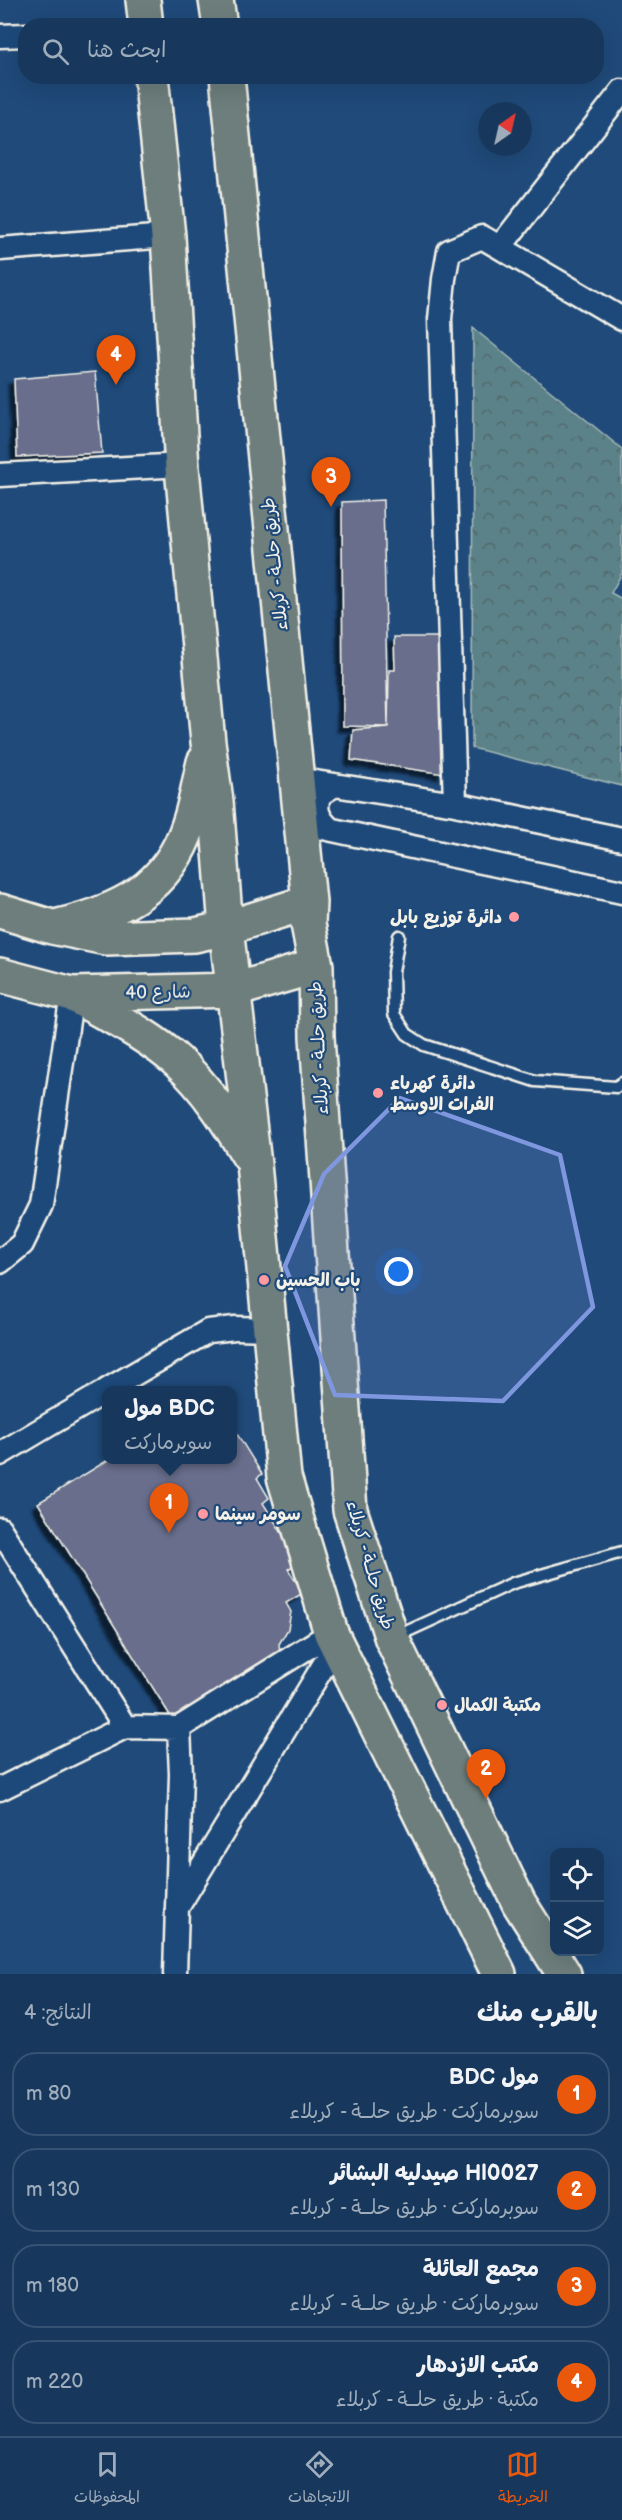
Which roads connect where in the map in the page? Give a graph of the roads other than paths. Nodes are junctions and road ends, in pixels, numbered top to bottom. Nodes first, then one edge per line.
1 (143, 0) edge
2 (216, 0) edge
3 (145, 18) edge
4 (219, 18) edge
5 (18, 35) edge
6 (0, 36) edge
7 (152, 84) edge
8 (228, 84) edge
9 (622, 91) edge
10 (168, 236) junction
11 (500, 247) junction
12 (0, 249) edge
13 (622, 319) edge
14 (183, 465) junction
15 (0, 475) edge
16 (208, 742) junction
17 (296, 779) junction
18 (335, 784) junction
19 (455, 804) junction
20 (315, 826) junction
21 (622, 839) edge
22 (622, 892) edge
23 (309, 902) junction
24 (0, 911) edge
25 (52, 927) junction
26 (226, 928) junction
27 (399, 936) dead end
28 (316, 966) junction
29 (0, 975) edge
30 (235, 990) junction
31 (72, 994) junction
32 (622, 1083) edge
33 (254, 1164) junction
34 (0, 1262) edge
35 (270, 1329) junction
36 (115, 1386) edge
37 (102, 1394) edge
38 (0, 1454) edge
39 (0, 1529) edge
40 (622, 1552) edge
41 (334, 1639) junction
42 (392, 1639) junction
43 (125, 1727) junction
44 (179, 1728) junction
45 (0, 1789) edge
46 (177, 1908) junction
47 (175, 1974) edge
48 (499, 1974) edge
49 (564, 1974) edge

1 - 3 main road
2 - 4 main road
5 - 6 street
7 - 10 main road
8 - 17 main road, طريق حلــة - كربلاء
9 - 11 street
10 - 12 street
10 - 14 main road
11 - 13 street
11 - 19 street
14 - 15 street
14 - 16 main road
16 - 25 main road
16 - 26 main road
17 - 18 street
17 - 20 main road, طريق حلــة - كربلاء
18 - 19 street
18 - 20 street
19 - 21 street
20 - 22 street
20 - 23 main road, طريق حلــة - كربلاء
23 - 26 main road
23 - 28 main road, طريق حلــة - كربلاء
24 - 25 main road
25 - 26 main road
26 - 30 main road
27 - 32 lane
28 - 30 main road, شارع 40
28 - 42 main road, طريق حلــة - كربلاء
29 - 31 main road, شارع 40
30 - 31 main road, شارع 40
30 - 33 main road
31 - 33 main road
31 - 34 street
33 - 35 main road
35 - 36 street
35 - 41 main road
37 - 38 street
39 - 43 street
40 - 42 lane
41 - 44 street
41 - 46 street
41 - 48 main road
42 - 49 main road, طريق حلــة - كربلاء
43 - 44 street
43 - 45 street
44 - 46 street
46 - 47 street

